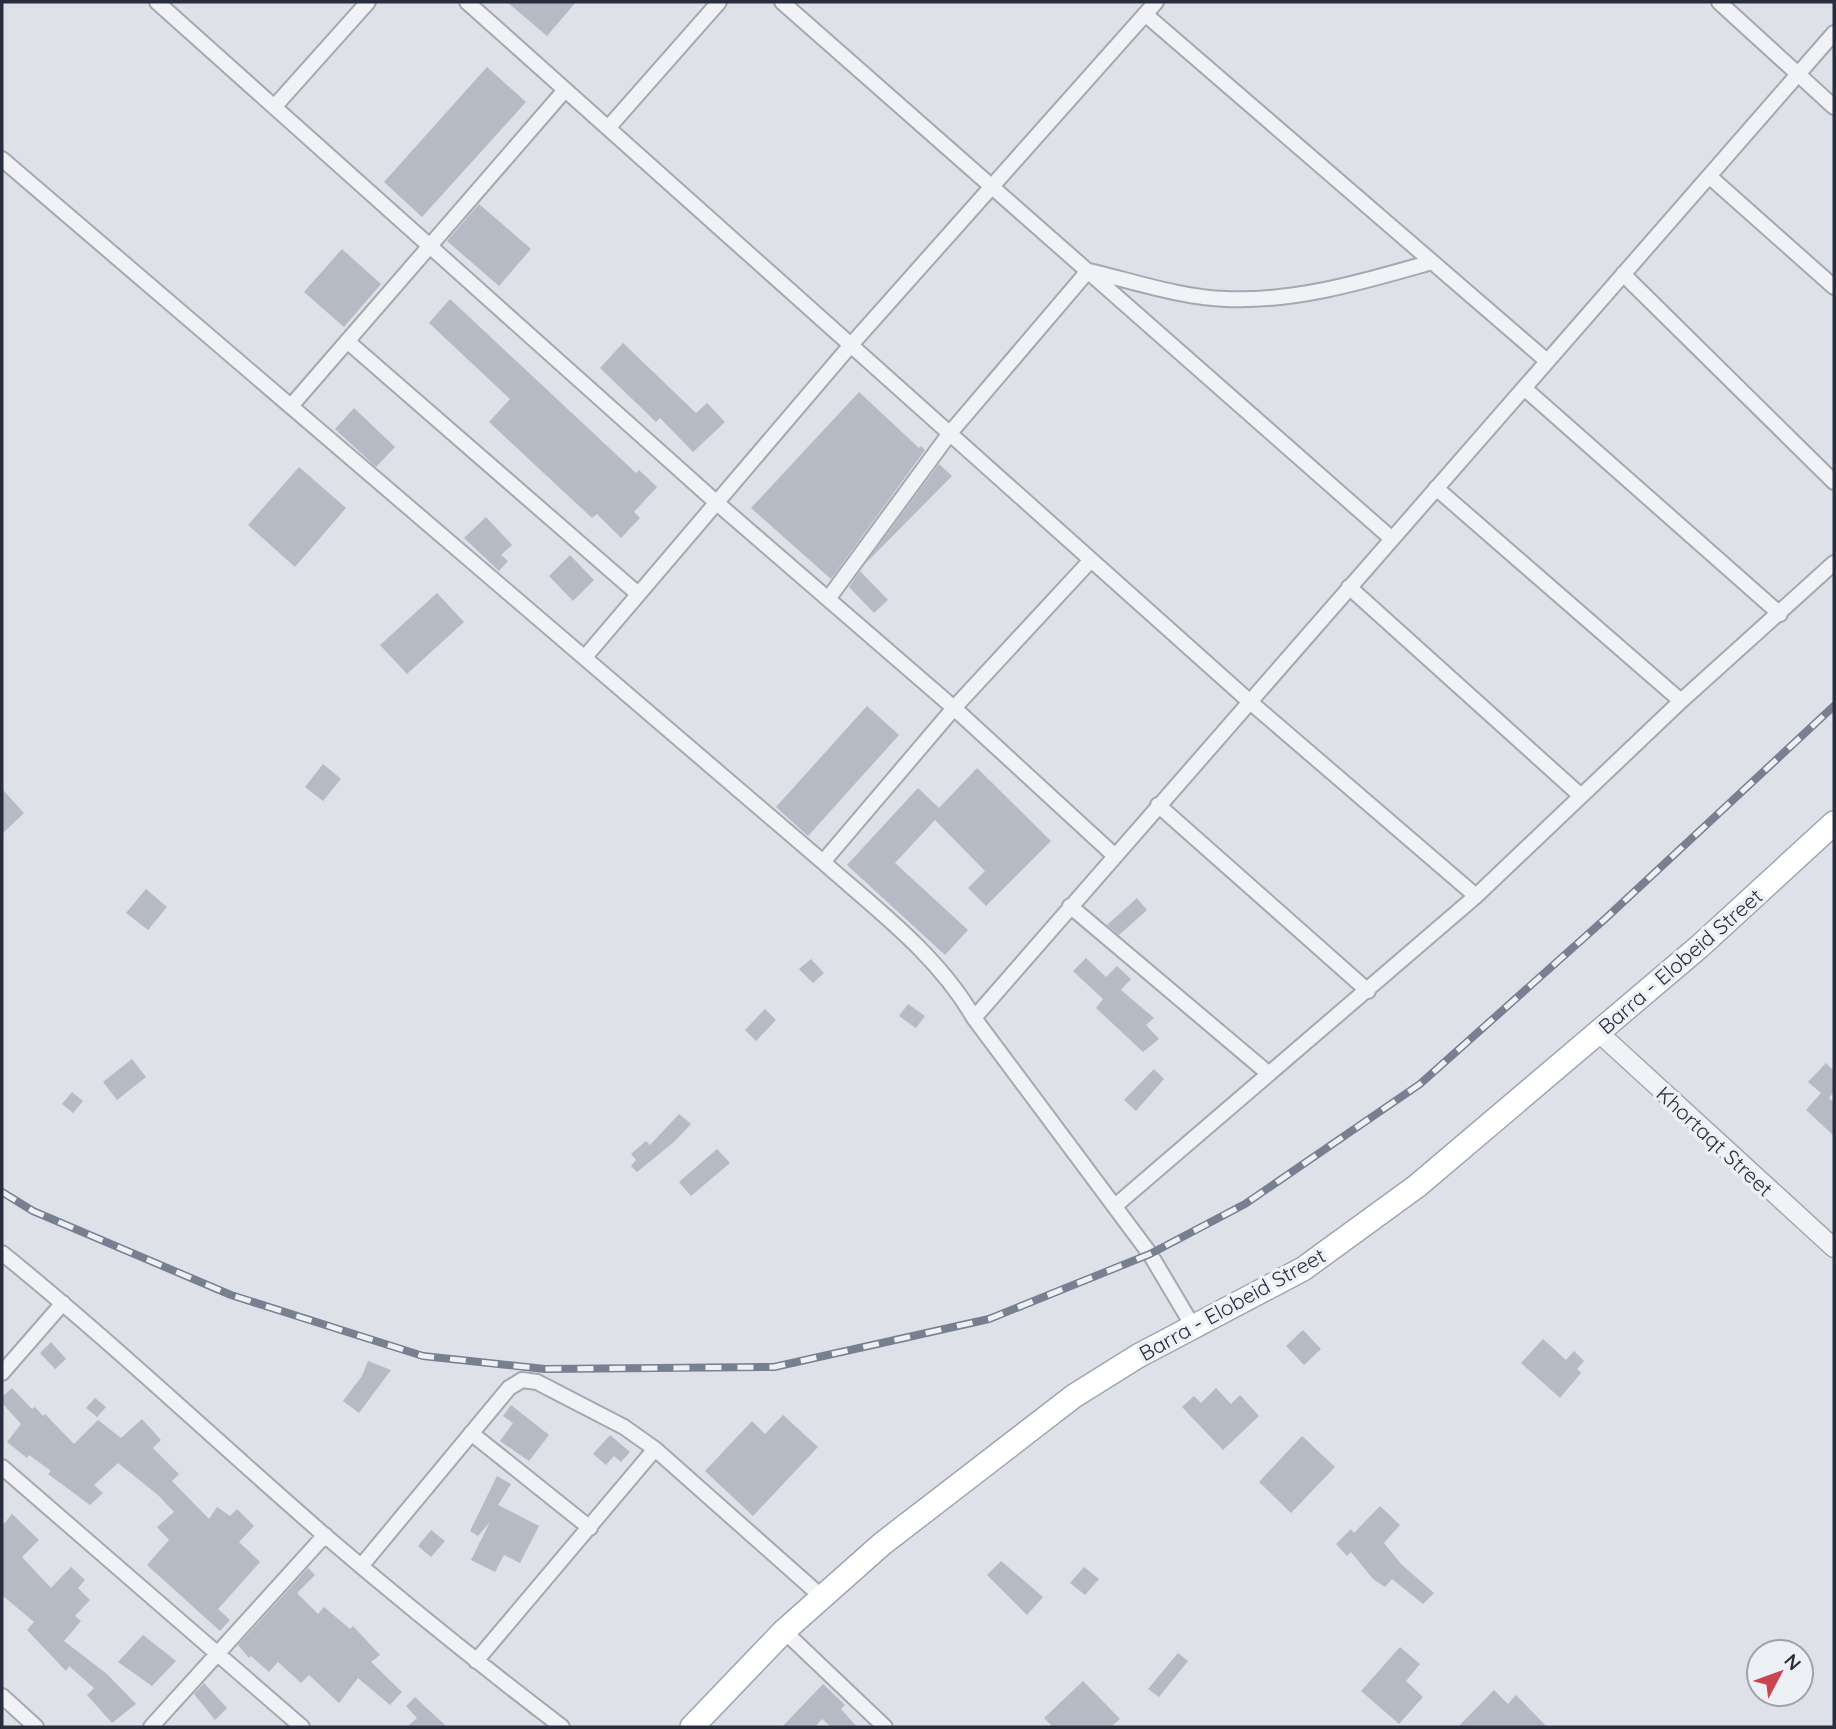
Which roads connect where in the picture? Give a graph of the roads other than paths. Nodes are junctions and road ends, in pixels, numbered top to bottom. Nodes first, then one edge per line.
1 (157, 2) edge
2 (368, 2) edge
3 (467, 2) edge
4 (719, 2) edge
5 (782, 2) edge
6 (1156, 2) edge
7 (1719, 2) edge
8 (1145, 14) junction
9 (1834, 33) edge
10 (1797, 76) junction
11 (565, 90) junction
12 (275, 106) junction
13 (1834, 107) edge
14 (608, 128) junction
15 (2, 159) edge
16 (1709, 176) junction
17 (991, 187) junction
18 (431, 244) junction
19 (1432, 262) junction
20 (1088, 271) junction
21 (1623, 274) junction
22 (1834, 287) edge
23 (347, 341) junction
24 (850, 346) junction
25 (1547, 361) junction
26 (1524, 388) junction
27 (290, 406) junction
28 (950, 433) junction
29 (1834, 482) edge
30 (1436, 488) junction
31 (717, 503) junction
32 (1392, 539) junction
33 (1091, 560) junction
34 (1834, 563) edge
35 (1349, 587) junction
36 (638, 594) junction
37 (828, 599) junction
38 (1780, 614) junction
39 (585, 657) junction
40 (1249, 701) junction
41 (1681, 701) junction
42 (954, 708) junction
43 (1581, 796) junction
44 (1158, 805) junction
45 (1834, 823) edge
46 (1115, 856) junction
47 (823, 862) junction
48 (1476, 896) junction
49 (1070, 906) junction
50 (1368, 991) junction
51 (974, 1017) junction
52 (1598, 1032) junction
53 (1269, 1074) junction
54 (1115, 1206) junction
55 (1834, 1248) edge
56 (2, 1252) edge
57 (63, 1303) junction
58 (1194, 1328) junction
59 (2, 1373) edge
60 (471, 1433) junction
61 (655, 1449) junction
62 (2, 1467) edge
63 (590, 1528) junction
64 (325, 1535) junction
65 (362, 1565) junction
66 (822, 1597) junction
67 (784, 1631) junction
68 (217, 1653) junction
69 (476, 1661) junction
70 (2, 1696) edge
71 (36, 1727) edge
72 (151, 1727) edge
73 (302, 1727) edge
74 (562, 1727) edge
75 (692, 1727) edge
76 (885, 1727) edge

1 - 12 street
2 - 12 street
3 - 11 street
4 - 14 street
5 - 17 street
6 - 8 street
7 - 10 street
8 - 17 street
8 - 19 street
9 - 10 street
10 - 13 street
10 - 16 street
11 - 14 street
11 - 18 street
12 - 18 street
14 - 24 street
15 - 27 street
16 - 21 street
16 - 22 street
17 - 20 street
17 - 24 street
18 - 23 street
18 - 31 street
19 - 20 street
19 - 25 street
20 - 28 street
20 - 32 street
21 - 25 street
21 - 29 street
23 - 27 street
23 - 36 street
24 - 28 street
24 - 31 street
25 - 26 street
26 - 30 street
26 - 38 street
27 - 39 street
28 - 33 street
28 - 37 street
30 - 32 street
30 - 41 street
31 - 36 street
31 - 37 street
32 - 35 street
33 - 40 street
33 - 42 street
34 - 38 street
35 - 40 street
35 - 43 street
36 - 39 street
37 - 42 street
38 - 41 street
39 - 47 street
40 - 44 street
40 - 48 street
41 - 43 street
42 - 46 street
42 - 47 street
43 - 48 street
44 - 46 street
44 - 50 street
45 - 52 main road, Barra - Elobeid Street
46 - 49 street
47 - 51 street
48 - 50 street
49 - 51 street
49 - 53 street
50 - 53 street
51 - 54 street
52 - 55 street, Khortaqt Street
52 - 58 main road, Barra - Elobeid Street
53 - 54 street
54 - 58 street
56 - 57 street
57 - 59 street
57 - 64 street
58 - 66 main road, Barra - Elobeid Street
60 - 61 street
60 - 63 street
60 - 65 street
61 - 63 street
61 - 66 street
62 - 68 street
63 - 69 street
64 - 65 street
64 - 68 street
65 - 69 street
66 - 67 main road, Barra - Elobeid Street
67 - 75 main road, Barra - Elobeid Street
67 - 76 street
68 - 72 street
68 - 73 street
69 - 74 street
70 - 71 street

